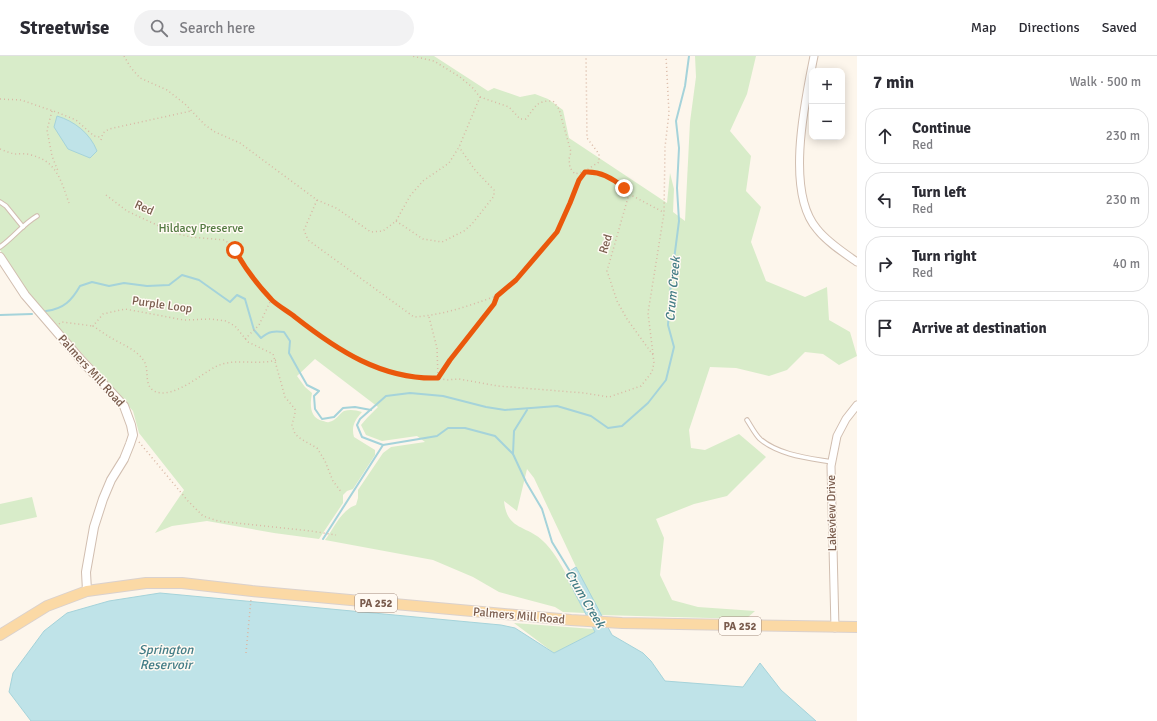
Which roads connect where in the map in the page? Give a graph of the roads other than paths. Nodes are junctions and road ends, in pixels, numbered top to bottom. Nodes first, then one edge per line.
1 (814, 56) edge
2 (0, 202) edge
3 (36, 216) dead end
4 (23, 227) junction
5 (0, 248) edge
6 (0, 257) edge
7 (857, 262) edge
8 (857, 404) edge
9 (747, 420) dead end
10 (832, 462) junction
11 (87, 591) junction
12 (857, 627) edge
13 (835, 628) junction
14 (0, 635) edge

1 - 7 street
2 - 4 lane
3 - 4 lane
4 - 5 lane
6 - 11 street, Palmers Mill Road
8 - 10 street, Lakeview Drive
9 - 10 lane
10 - 13 street, Lakeview Drive
11 - 13 main road, Palmers Mill Road / PA 252
11 - 14 main road, PA 252
12 - 13 main road, Palmers Mill Road / PA 252

